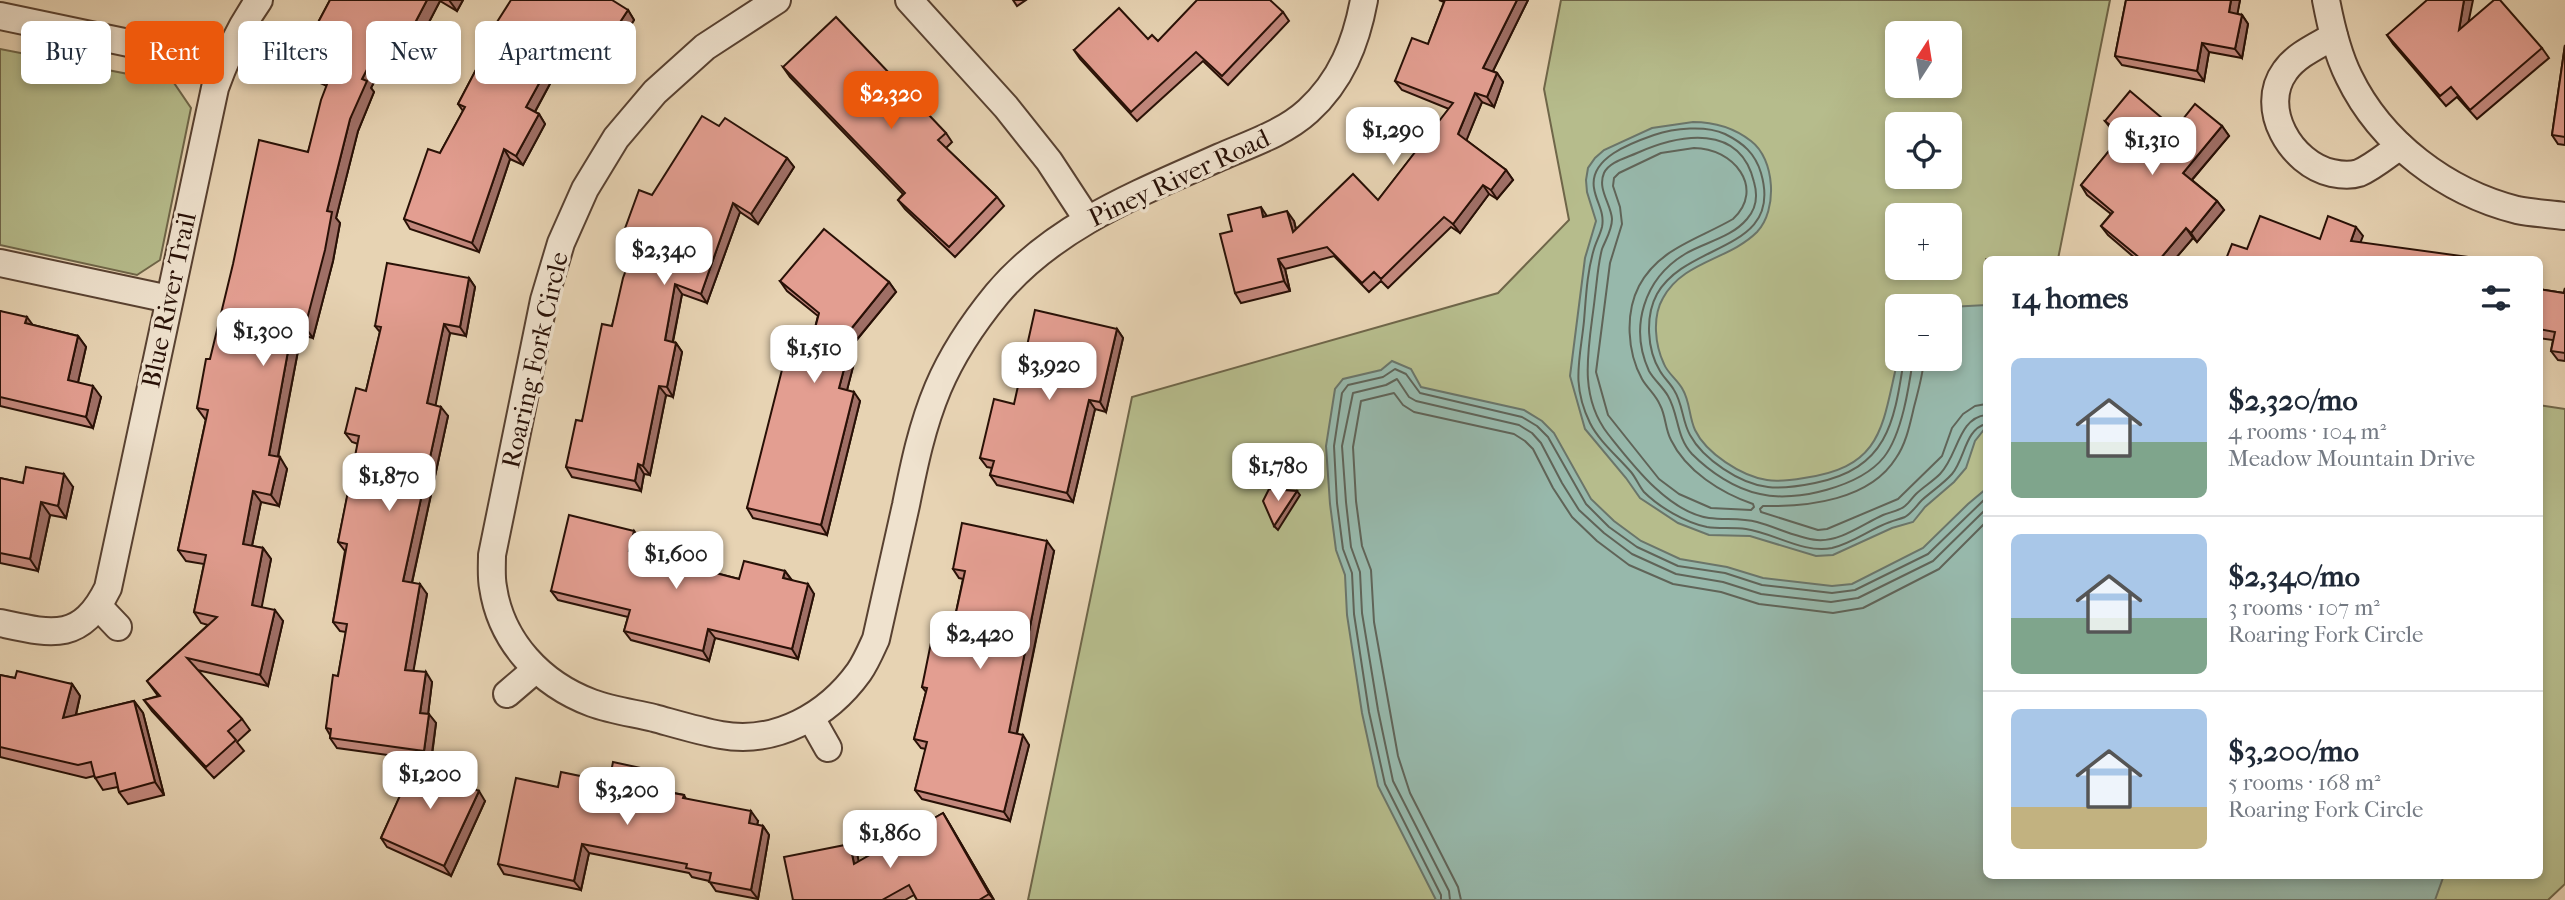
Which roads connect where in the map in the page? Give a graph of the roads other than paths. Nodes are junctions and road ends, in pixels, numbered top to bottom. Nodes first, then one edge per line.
1 (259, 0) edge
2 (776, 0) edge
3 (909, 0) edge
4 (1364, 0) edge
5 (2326, 0) edge
6 (0, 16) edge
7 (2334, 37) junction
8 (125, 42) edge
9 (224, 63) edge
10 (216, 84) edge
11 (2400, 146) junction
12 (2565, 216) edge
13 (1087, 219) junction
14 (0, 263) edge
15 (169, 299) junction
16 (99, 607) junction
17 (0, 623) edge
18 (118, 627) dead end
19 (535, 670) junction
20 (507, 694) dead end
21 (811, 718) junction
22 (828, 748) dead end

1 - 9 street, Blue River Trail
2 - 19 street, Roaring Fork Circle
3 - 13 street
4 - 13 street, Piney River Road
5 - 7 street
6 - 8 street
7 - 11 street
7 - 11 street
10 - 15 street, Blue River Trail
11 - 12 street
13 - 21 street, Piney River Road
14 - 15 street
15 - 16 street, Blue River Trail
16 - 17 street
16 - 18 street
19 - 20 street
19 - 21 street, Roaring Fork Circle
21 - 22 street

